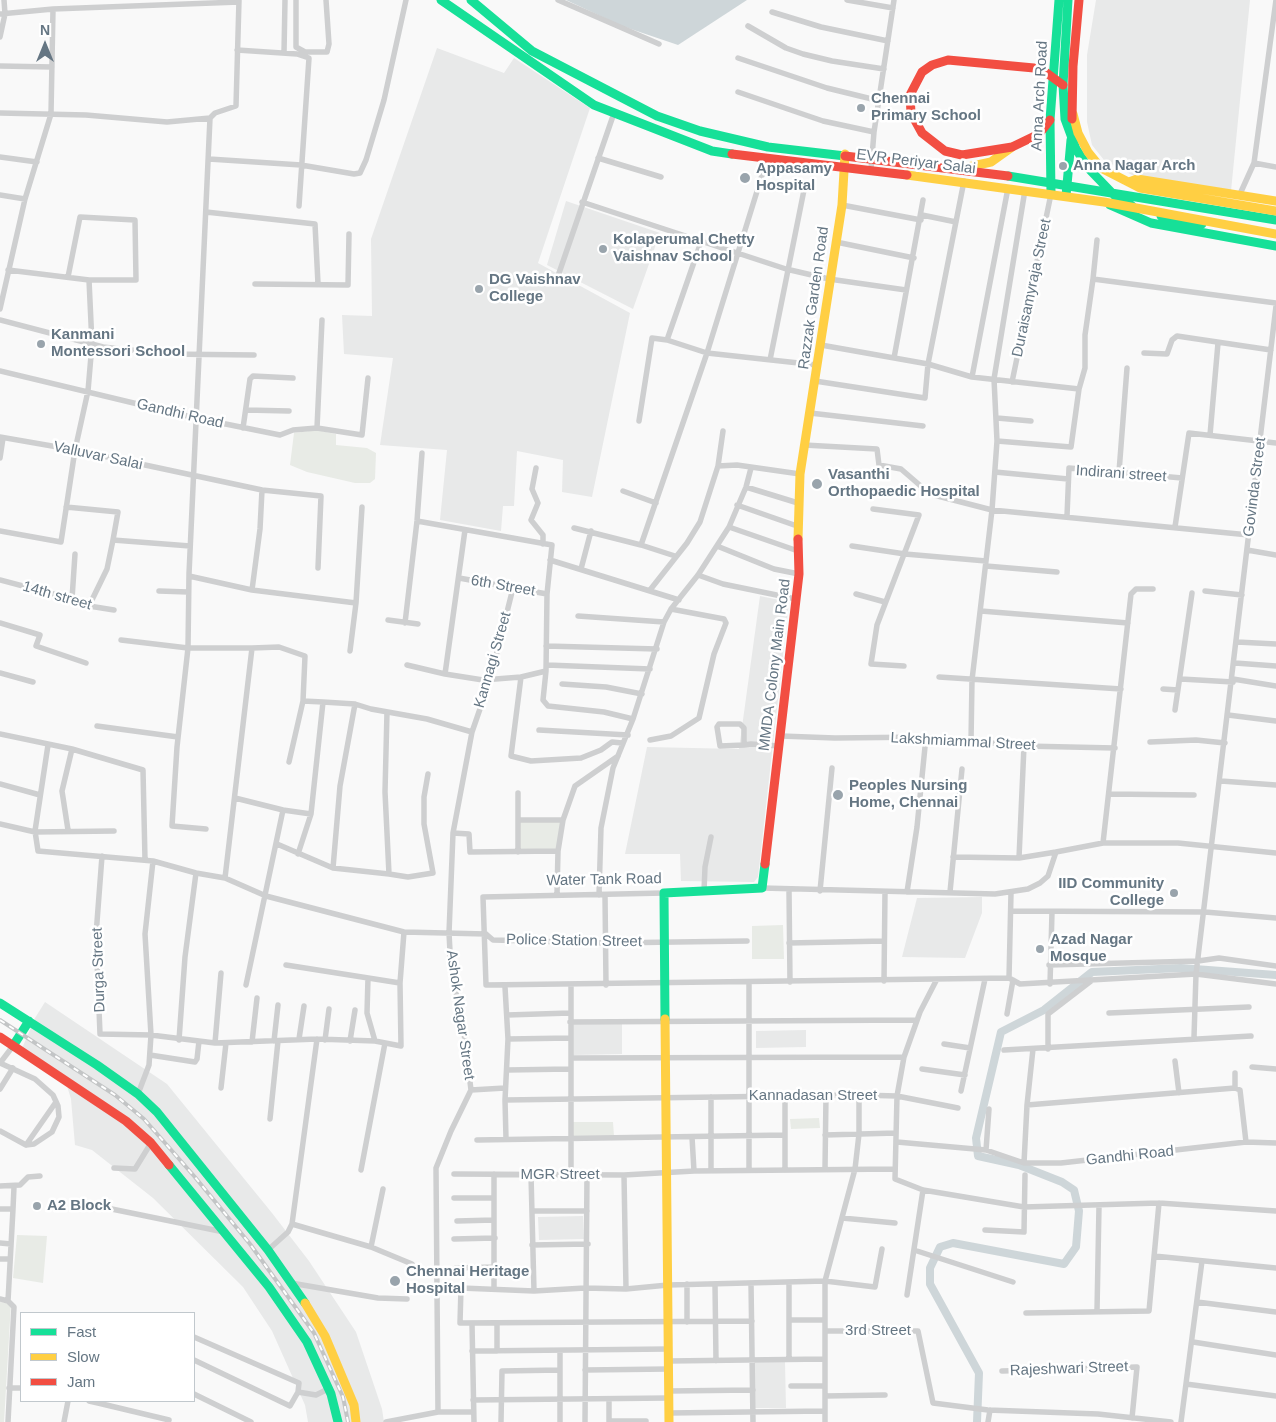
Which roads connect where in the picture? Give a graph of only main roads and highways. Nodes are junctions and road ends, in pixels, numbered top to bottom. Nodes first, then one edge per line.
1 (441, 0) edge
2 (471, 0) edge
3 (1059, 0) edge
4 (1068, 0) edge
5 (1079, 0) edge
6 (1053, 64) junction
7 (1073, 66) junction
8 (1062, 85) junction
9 (1051, 91) junction
10 (1073, 91) junction
11 (1073, 114) junction
12 (1050, 120) junction
13 (1012, 147) junction
14 (845, 154) junction
15 (845, 167) junction
16 (960, 169) junction
17 (1051, 181) junction
18 (1129, 182) junction
19 (1068, 184) junction
20 (1144, 189) junction
21 (1051, 194) junction
22 (1127, 194) junction
23 (1066, 196) junction
24 (1276, 201) edge
25 (1104, 202) junction
26 (1276, 211) edge
27 (1276, 220) edge
28 (1276, 234) edge
29 (1276, 238) edge
30 (1276, 246) edge
31 (804, 445) joint
32 (762, 888) joint
33 (0, 1003) edge
34 (29, 1021) junction
35 (0, 1037) edge
36 (12, 1046) junction
37 (669, 1417) edge
38 (338, 1422) edge
39 (356, 1422) edge

1 - 15 main road, EVR Periyar Salai
2 - 14 main road, EVR Periyar Salai
3 - 6 main road, Anna Arch Road
4 - 8 main road
5 - 7 main road, Anna Arch Road
6 - 7 main road
6 - 9 main road, Anna Arch Road
7 - 10 main road, Anna Arch Road
8 - 13 main road
8 - 29 main road
9 - 10 main road
9 - 12 main road, Anna Arch Road
10 - 11 main road, Anna Arch Road
11 - 18 main road, Anna Arch Road
11 - 19 main road, Anna Arch Road
12 - 13 main road
12 - 17 main road, Anna Arch Road
13 - 16 main road
14 - 15 main road, Razzak Garden Road
14 - 16 main road, EVR Periyar Salai
15 - 21 main road, EVR Periyar Salai
15 - 31 main road, Razzak Garden Road
16 - 17 main road, EVR Periyar Salai
17 - 19 main road, EVR Periyar Salai
17 - 21 main road, Anna Arch Road
18 - 20 main road, Anna Arch Road
18 - 24 main road
19 - 22 main road, EVR Periyar Salai
19 - 23 main road, Anna Arch Road
20 - 22 main road
20 - 26 main road, Anna Arch Road
21 - 23 main road, EVR Periyar Salai
22 - 27 main road, EVR Periyar Salai
23 - 25 main road, EVR Periyar Salai
25 - 28 main road, EVR Periyar Salai
25 - 30 main road
31 - 32 main road, MMDA Colony Main Road
32 - 37 main road, Water Tank Road
33 - 34 main road
34 - 36 main road
34 - 39 main road
35 - 36 main road
36 - 38 main road

